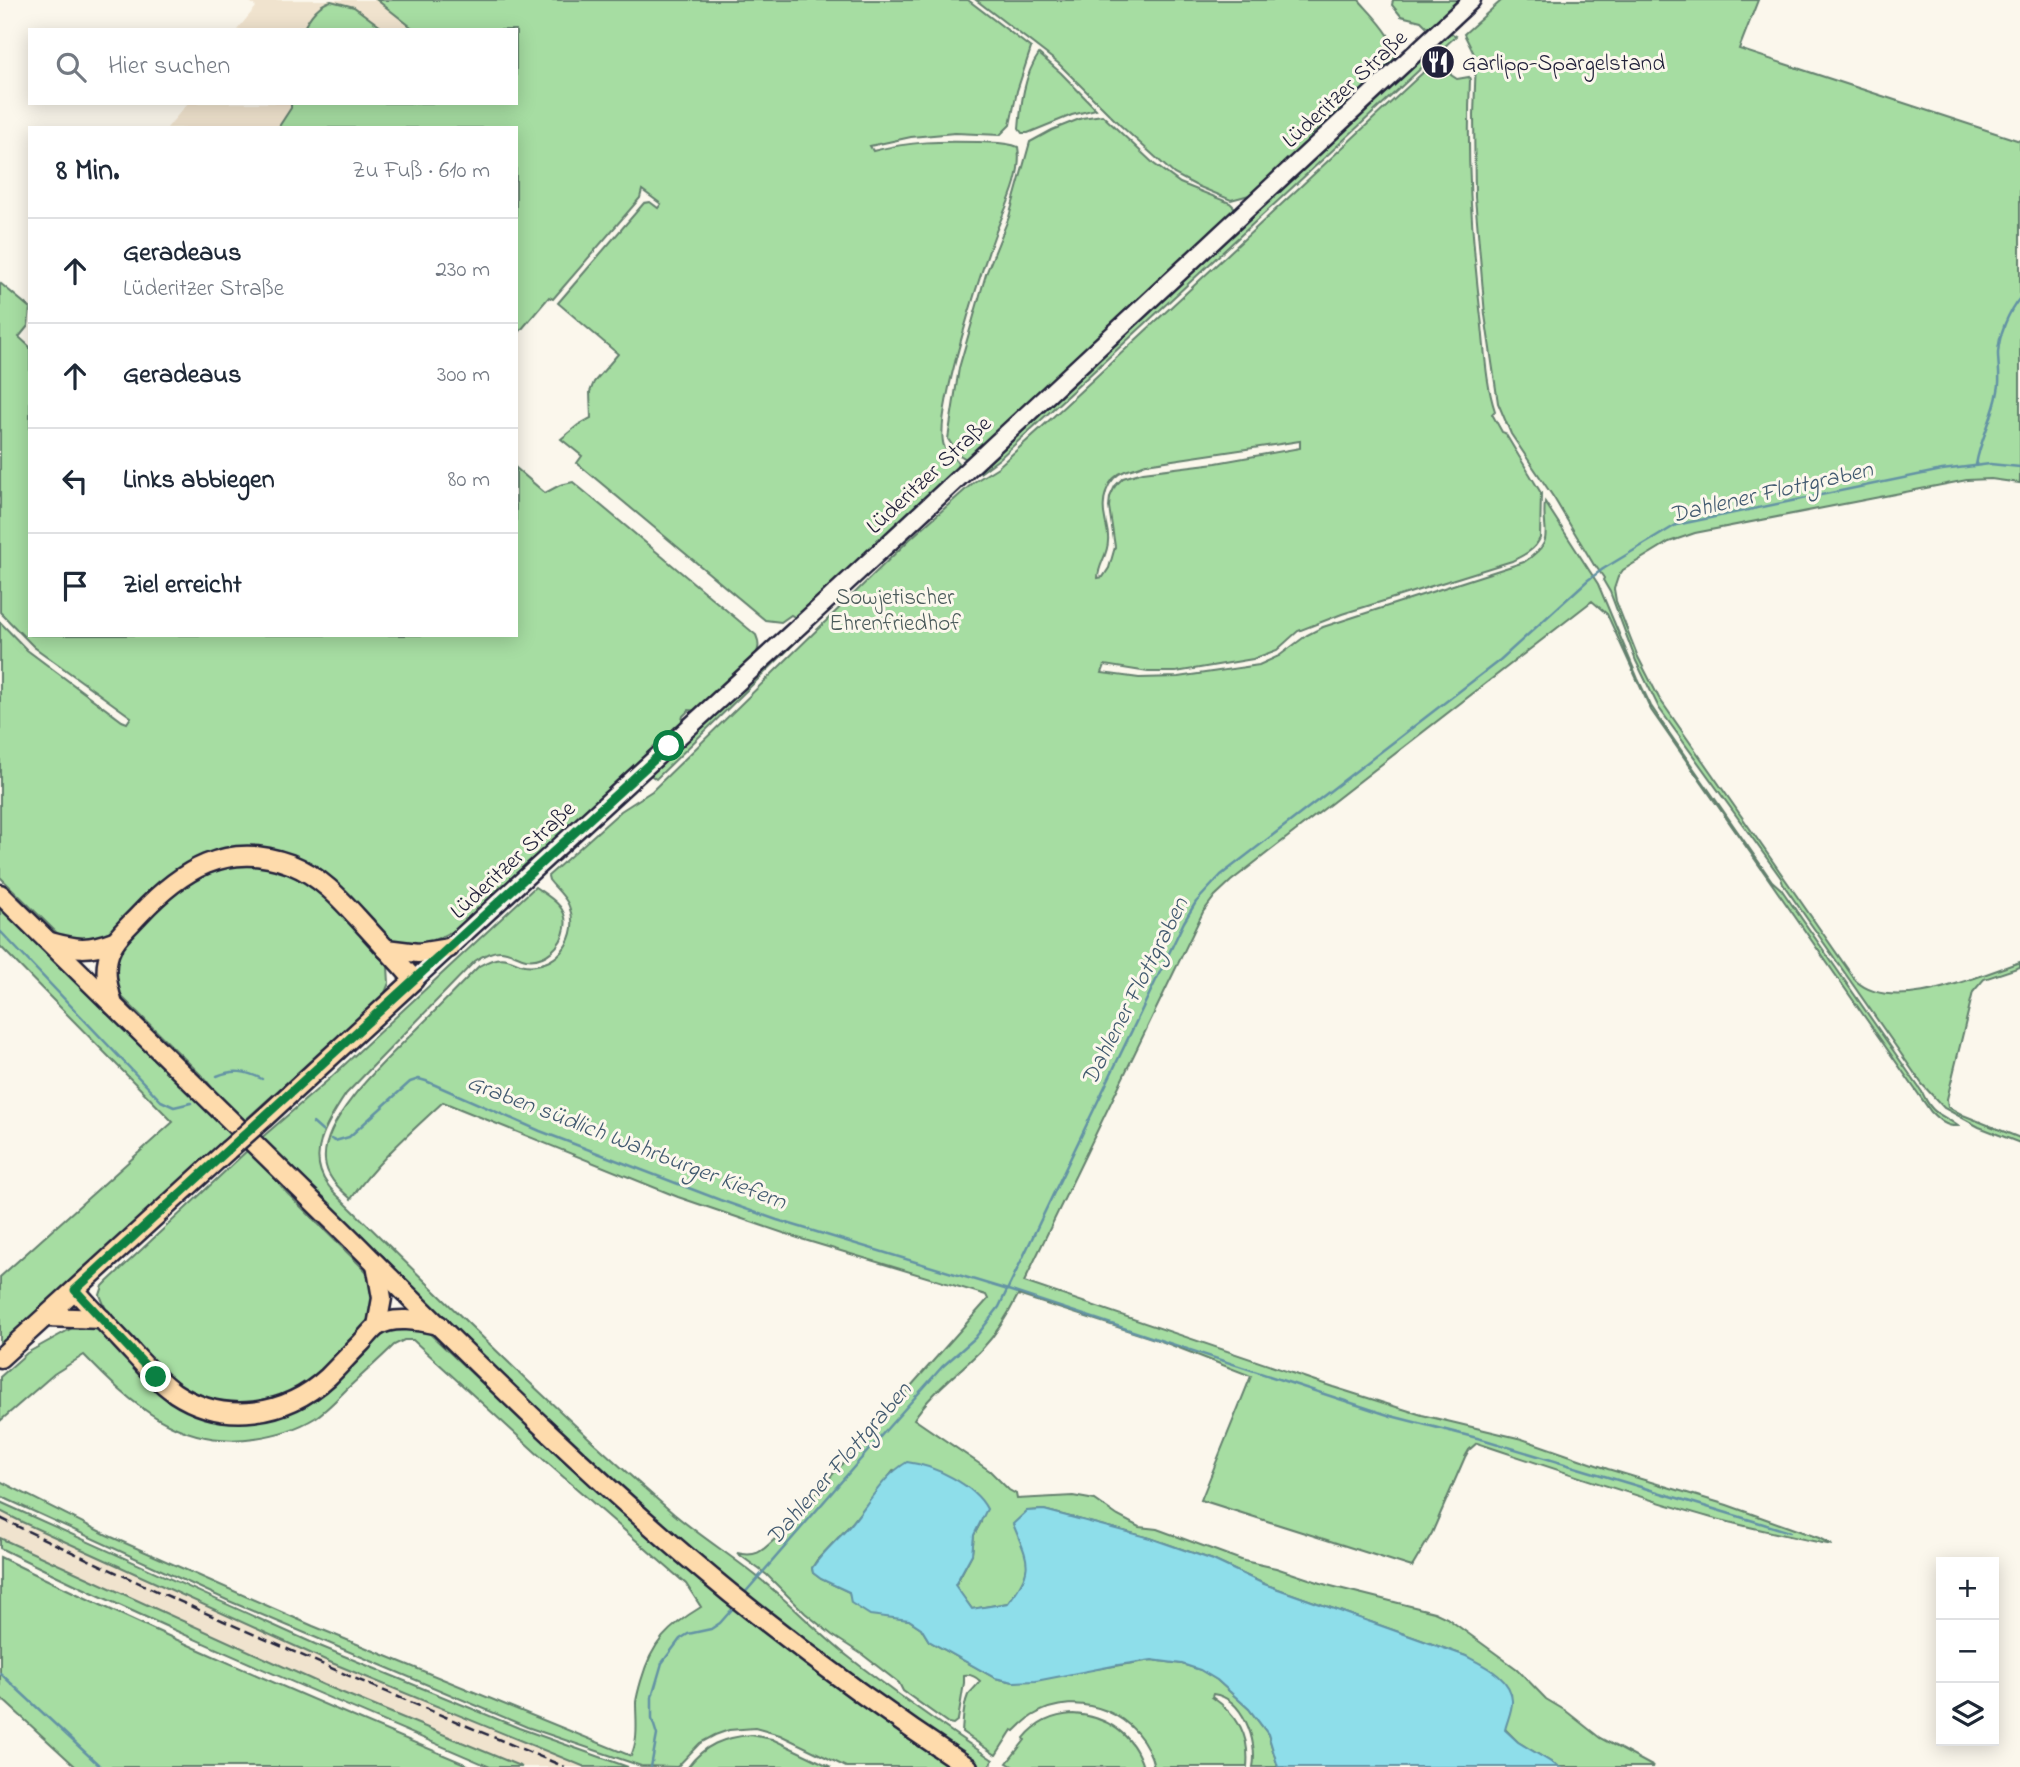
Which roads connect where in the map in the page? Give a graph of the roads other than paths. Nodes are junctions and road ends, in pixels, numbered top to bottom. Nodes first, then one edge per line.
1 (1472, 0) edge
2 (0, 894) edge
3 (47, 941) junction
4 (114, 941) junction
5 (449, 948) junction
6 (386, 949) junction
7 (414, 980) junction
8 (113, 1005) junction
9 (376, 1264) junction
10 (75, 1290) junction
11 (46, 1317) junction
12 (102, 1319) junction
13 (439, 1325) junction
14 (377, 1326) junction
15 (0, 1359) edge
16 (968, 1767) edge

1 - 5 main road, Lüderitzer Straße
2 - 3 main road
3 - 4 main road
3 - 8 main road
4 - 6 main road
4 - 8 main road
5 - 6 main road
5 - 7 main road, Lüderitzer Straße
6 - 7 main road
7 - 10 main road, bridge
8 - 9 main road
9 - 13 main road
9 - 14 main road
10 - 11 main road
10 - 12 main road
11 - 12 main road
11 - 15 main road
12 - 14 main road
13 - 14 main road
13 - 16 main road

